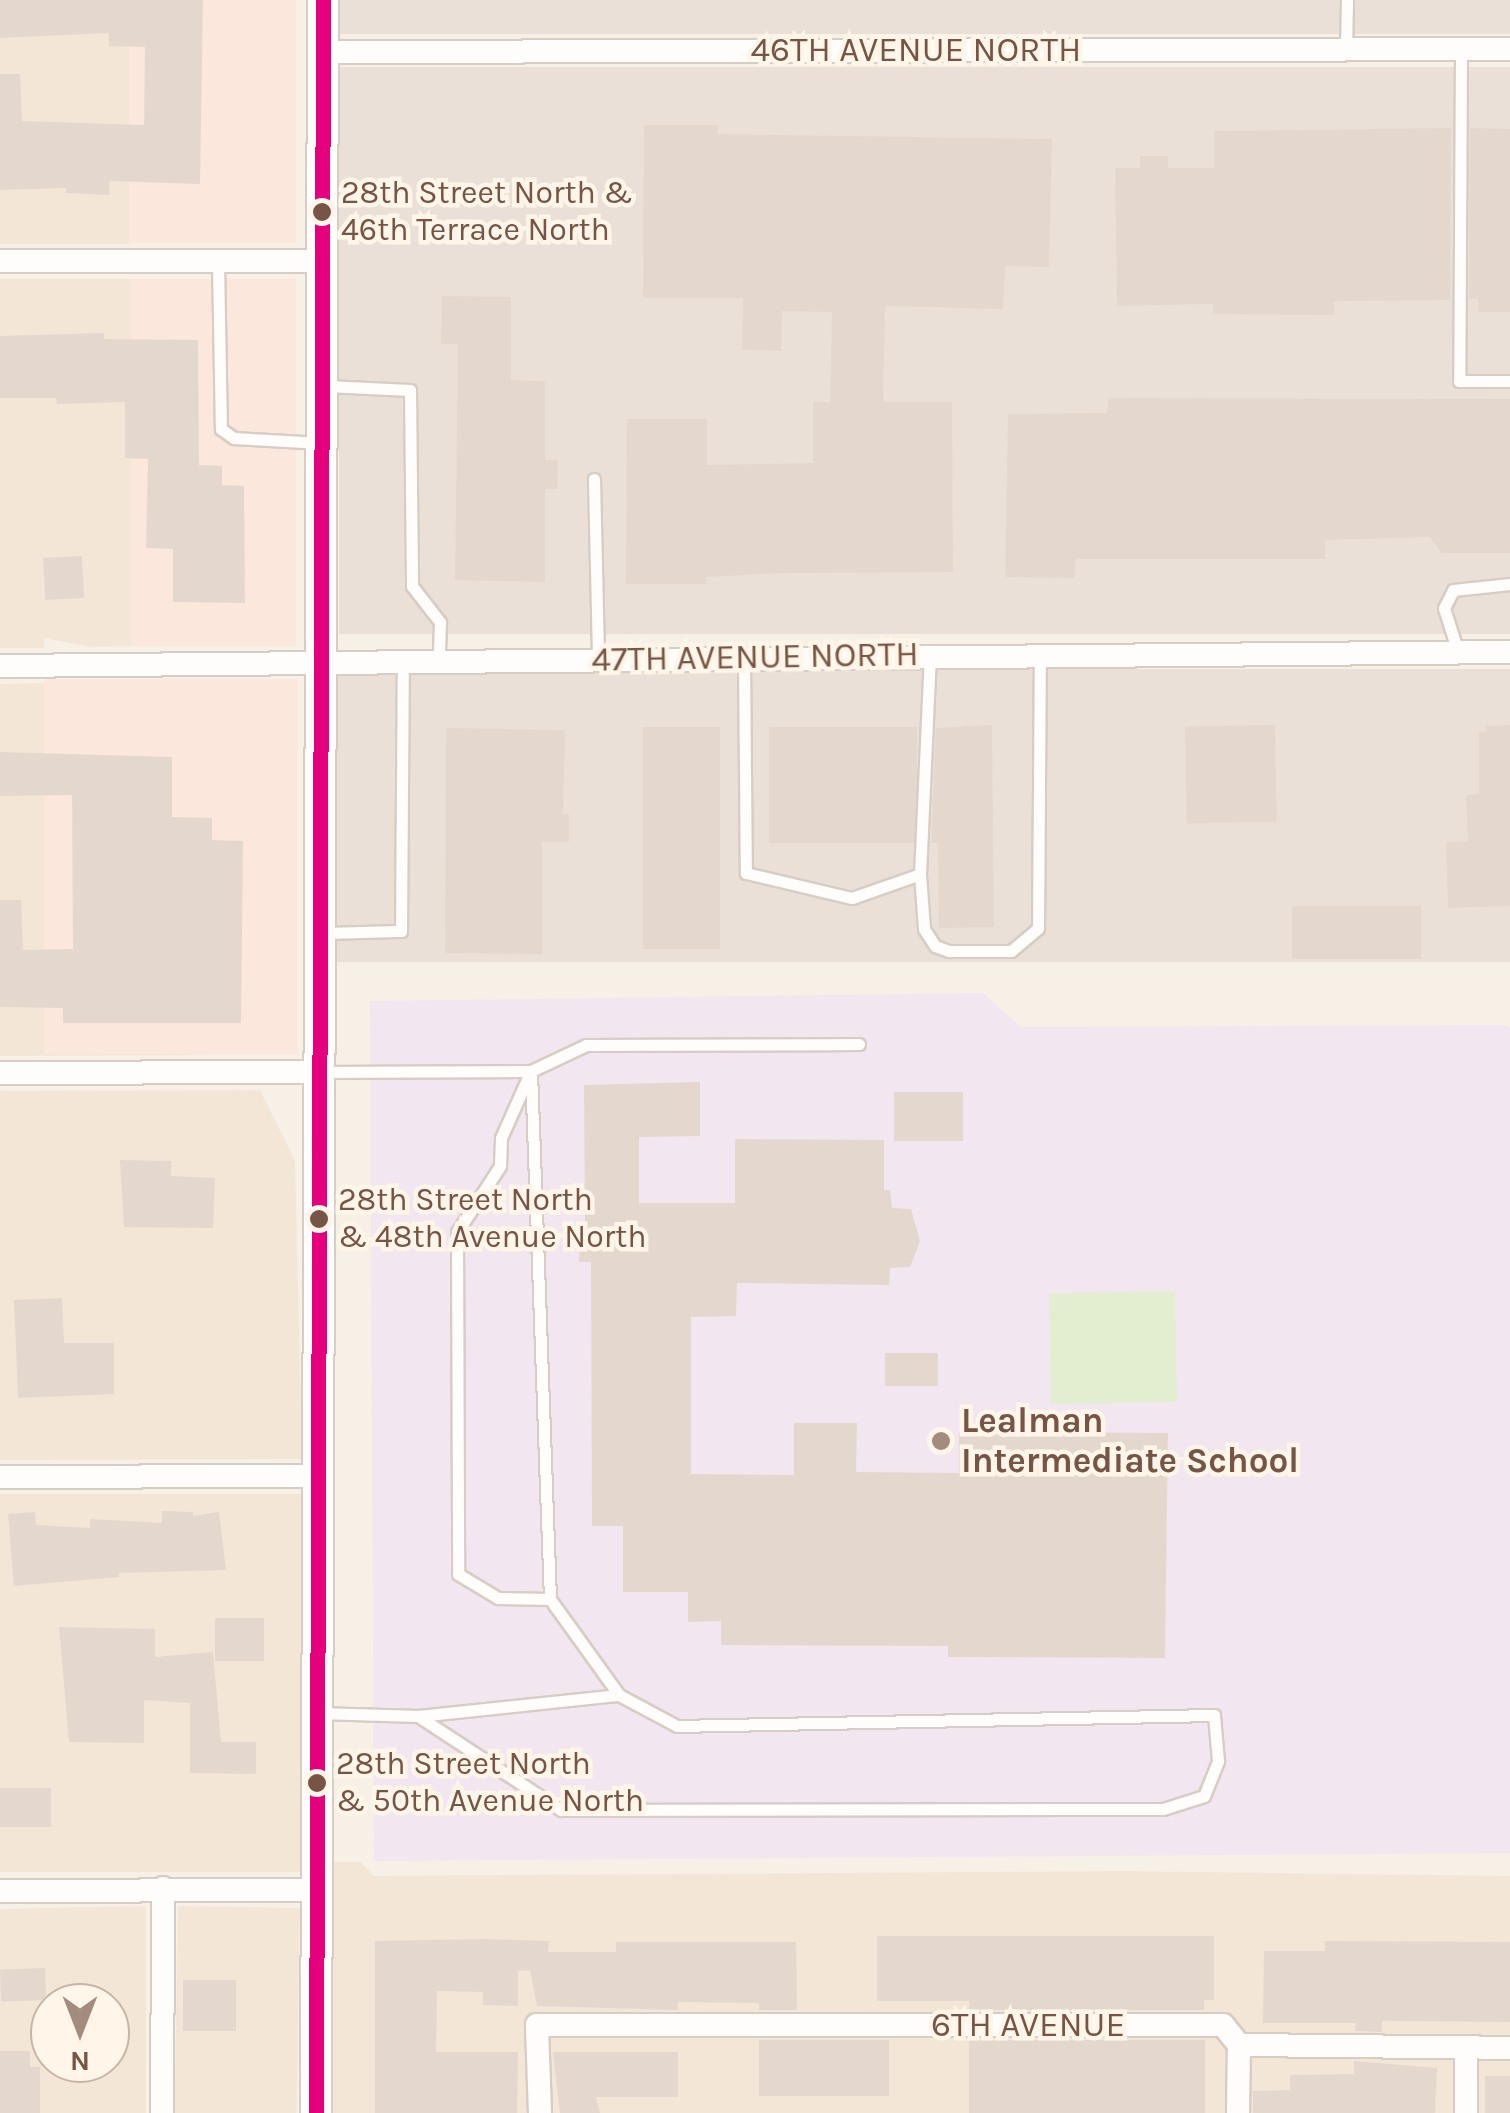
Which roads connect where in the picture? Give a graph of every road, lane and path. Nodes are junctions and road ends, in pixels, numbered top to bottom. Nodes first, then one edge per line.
1 (323, 0) edge
2 (1347, 0) edge
3 (1461, 49) junction
4 (1510, 49) edge
5 (1346, 50) junction
6 (323, 52) junction
7 (0, 261) edge
8 (218, 261) junction
9 (322, 261) junction
10 (1510, 381) edge
11 (322, 386) junction
12 (322, 443) junction
13 (594, 479) dead end
14 (1510, 584) edge
15 (1458, 652) junction
16 (1510, 652) edge
17 (930, 656) junction
18 (1040, 656) junction
19 (744, 658) junction
20 (598, 659) junction
21 (403, 660) junction
22 (439, 660) junction
23 (321, 661) junction
24 (0, 666) edge
25 (920, 874) junction
26 (322, 932) junction
27 (859, 1044) dead end
28 (531, 1071) junction
29 (319, 1072) junction
30 (0, 1074) edge
31 (318, 1476) junction
32 (0, 1477) edge
33 (550, 1598) junction
34 (619, 1695) junction
35 (317, 1713) junction
36 (418, 1716) junction
37 (162, 1888) junction
38 (316, 1890) junction
39 (0, 1891) edge
40 (1239, 2046) junction
41 (1466, 2048) junction
42 (1510, 2048) edge
43 (162, 2113) edge
44 (316, 2113) edge
45 (540, 2113) edge
46 (1238, 2113) edge
47 (1466, 2113) edge

1 - 6 street
2 - 5 lane
3 - 4 street, 46TH AVENUE NORTH
3 - 5 street, 46TH AVENUE NORTH
3 - 10 lane
5 - 6 street, 46TH AVENUE NORTH
6 - 9 street
7 - 8 street
8 - 9 street
8 - 12 lane
9 - 11 street
11 - 12 street
11 - 22 lane
12 - 23 street
13 - 20 lane
14 - 15 lane
15 - 16 street, 47TH AVENUE NORTH
15 - 18 street, 47TH AVENUE NORTH
17 - 18 street, 47TH AVENUE NORTH
17 - 19 street, 47TH AVENUE NORTH
17 - 25 lane
18 - 25 lane
19 - 20 street, 47TH AVENUE NORTH
19 - 25 lane
20 - 22 street, 47TH AVENUE NORTH
21 - 22 street, 47TH AVENUE NORTH
21 - 23 street, 47TH AVENUE NORTH
21 - 26 lane
23 - 24 street, 47TH AVENUE NORTH
23 - 26 street
26 - 29 street
27 - 28 lane
28 - 29 lane
28 - 33 lane
28 - 33 lane
29 - 30 street
29 - 31 street
31 - 32 street
31 - 35 street
33 - 34 lane
34 - 36 lane
34 - 36 lane
35 - 36 lane
35 - 38 street
37 - 38 street
37 - 39 street
37 - 43 street
38 - 44 street
40 - 41 street, 6TH AVENUE
40 - 45 street, 6TH AVENUE
40 - 46 street
41 - 42 street, 6TH AVENUE
41 - 47 street

